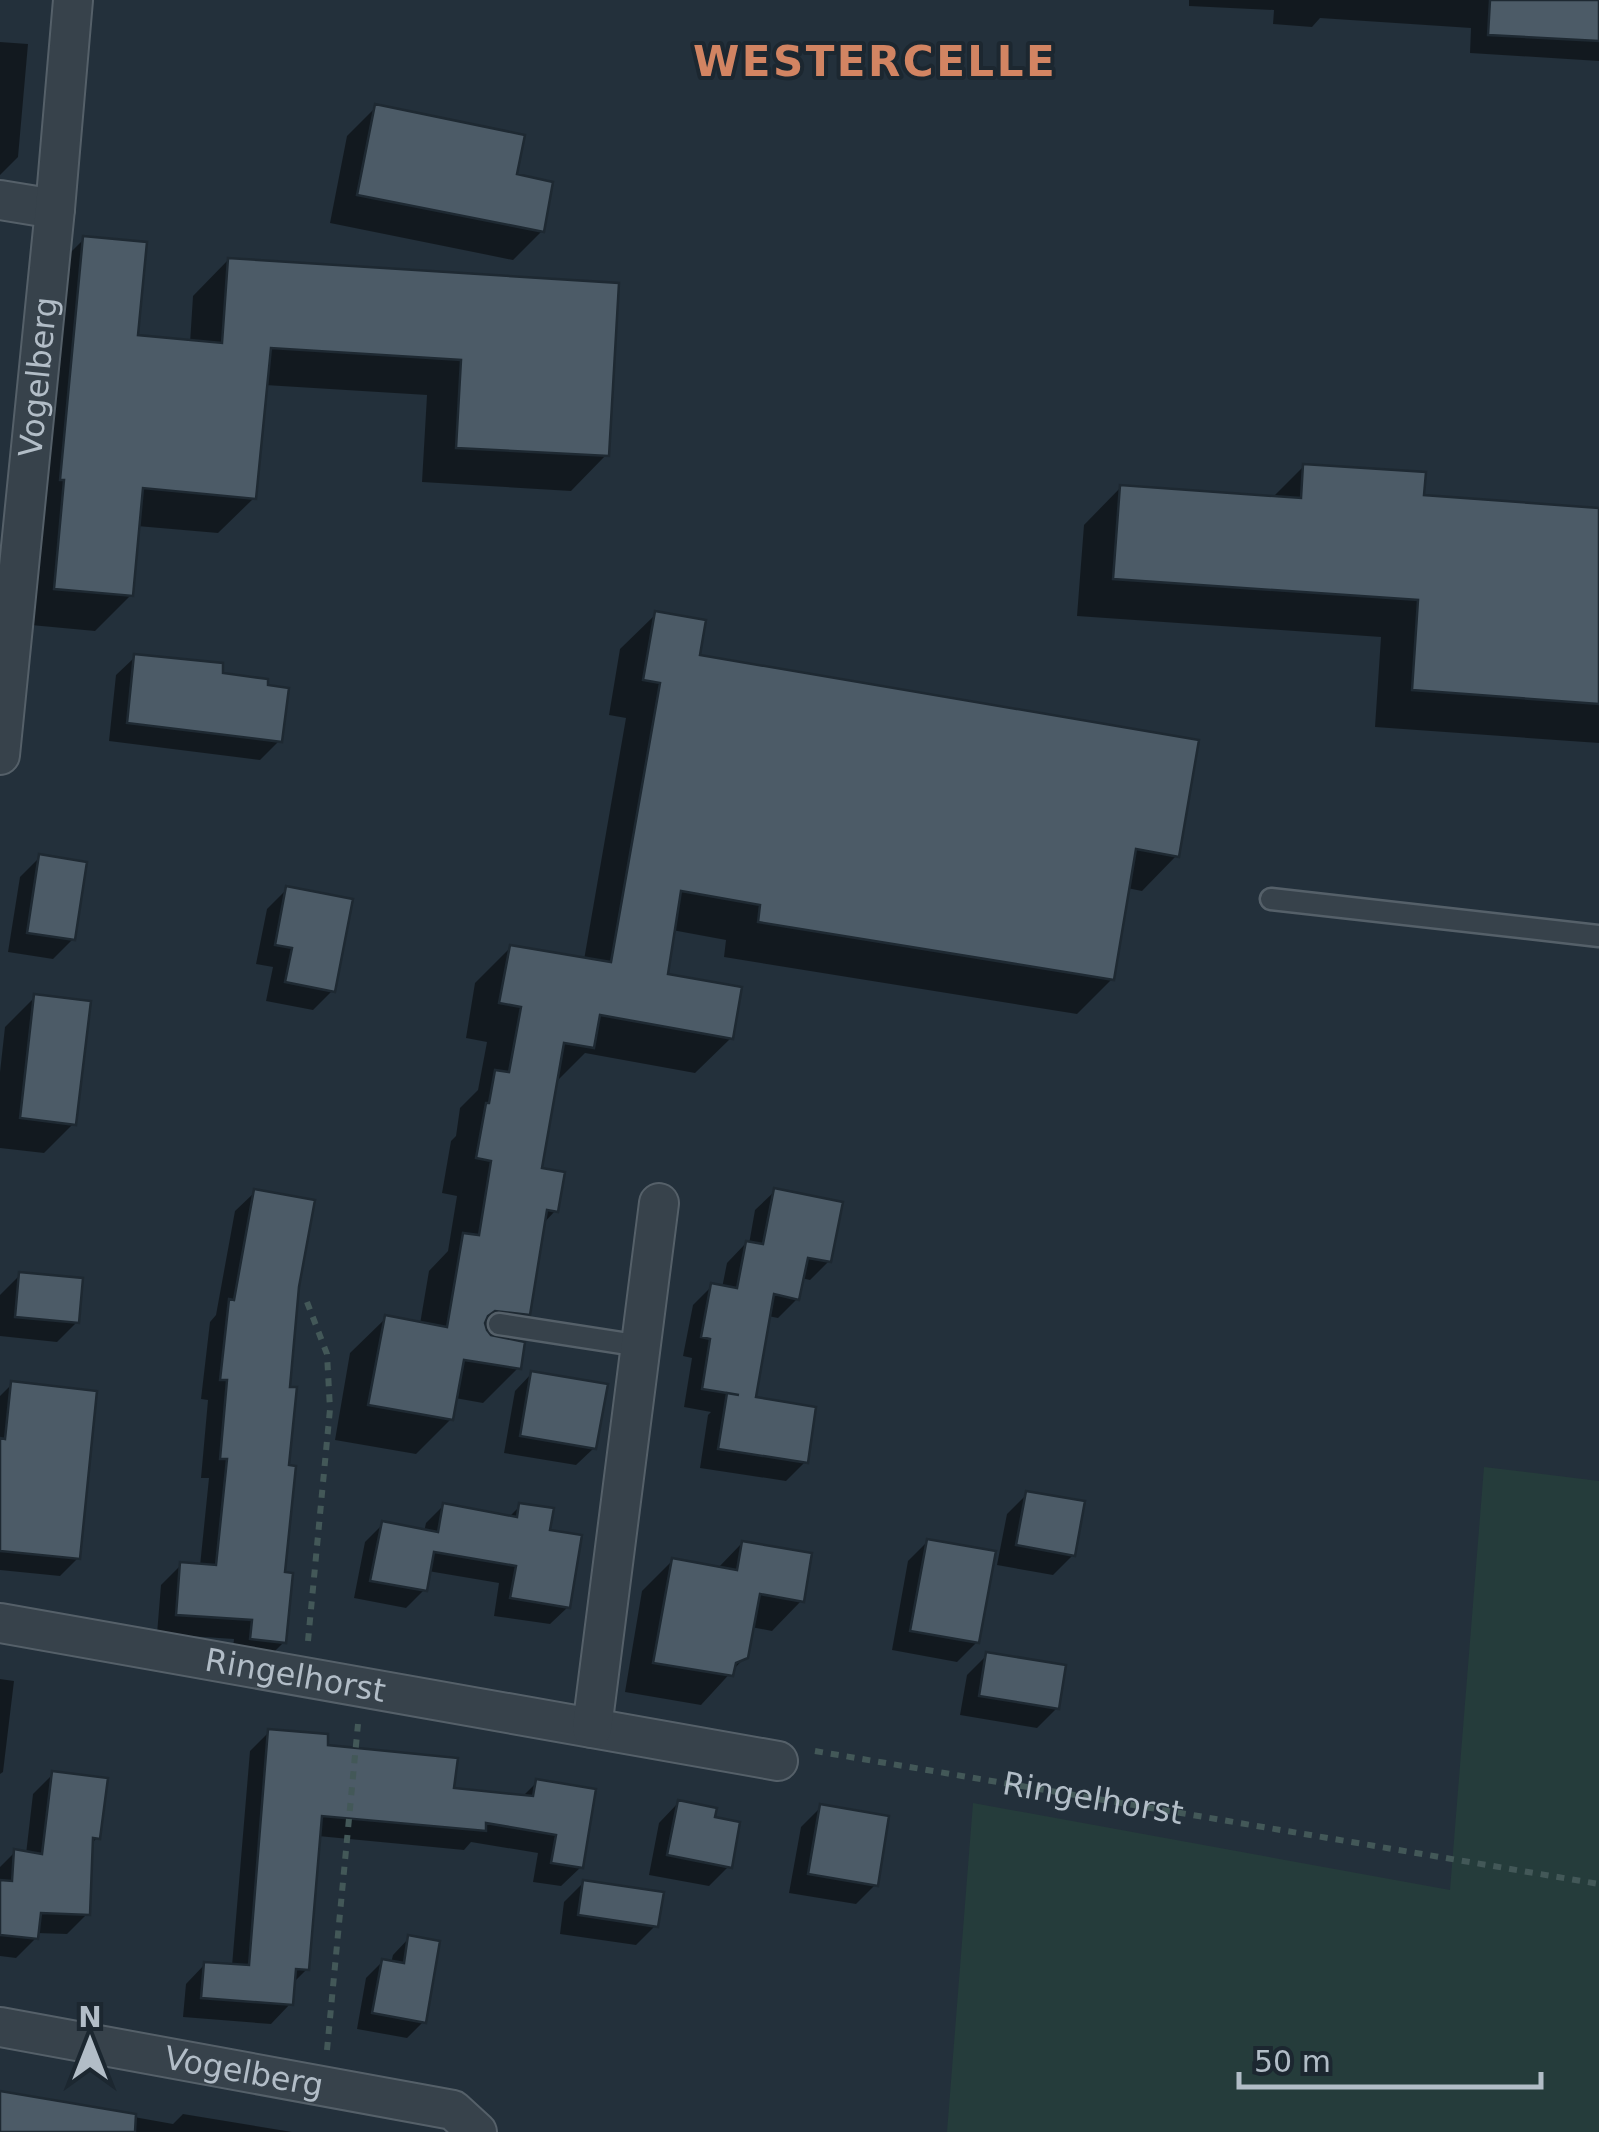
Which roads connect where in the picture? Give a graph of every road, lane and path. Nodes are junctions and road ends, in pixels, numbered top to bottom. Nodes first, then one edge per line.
1 (73, 0) edge
2 (0, 200) edge
3 (55, 210) junction
4 (0, 755) edge
5 (1271, 899) dead end
6 (1599, 936) edge
7 (659, 1203) dead end
8 (307, 1302) dead end
9 (499, 1324) dead end
10 (641, 1346) junction
11 (0, 1622) edge
12 (305, 1677) junction
13 (362, 1687) junction
14 (592, 1728) junction
15 (778, 1760) joint
16 (1599, 1884) edge
17 (0, 2028) edge
18 (323, 2086) junction
19 (477, 2132) edge

1 - 3 street, Vogelberg
2 - 3 street
3 - 4 street, Vogelberg
5 - 6 lane
7 - 10 street
8 - 12 path
9 - 10 lane
10 - 14 street
11 - 12 street, Ringelhorst
12 - 13 street, Ringelhorst
13 - 14 street, Ringelhorst
13 - 18 path
14 - 15 street, Ringelhorst
15 - 16 path, Ringelhorst
17 - 18 street, Vogelberg
18 - 19 street, Vogelberg

